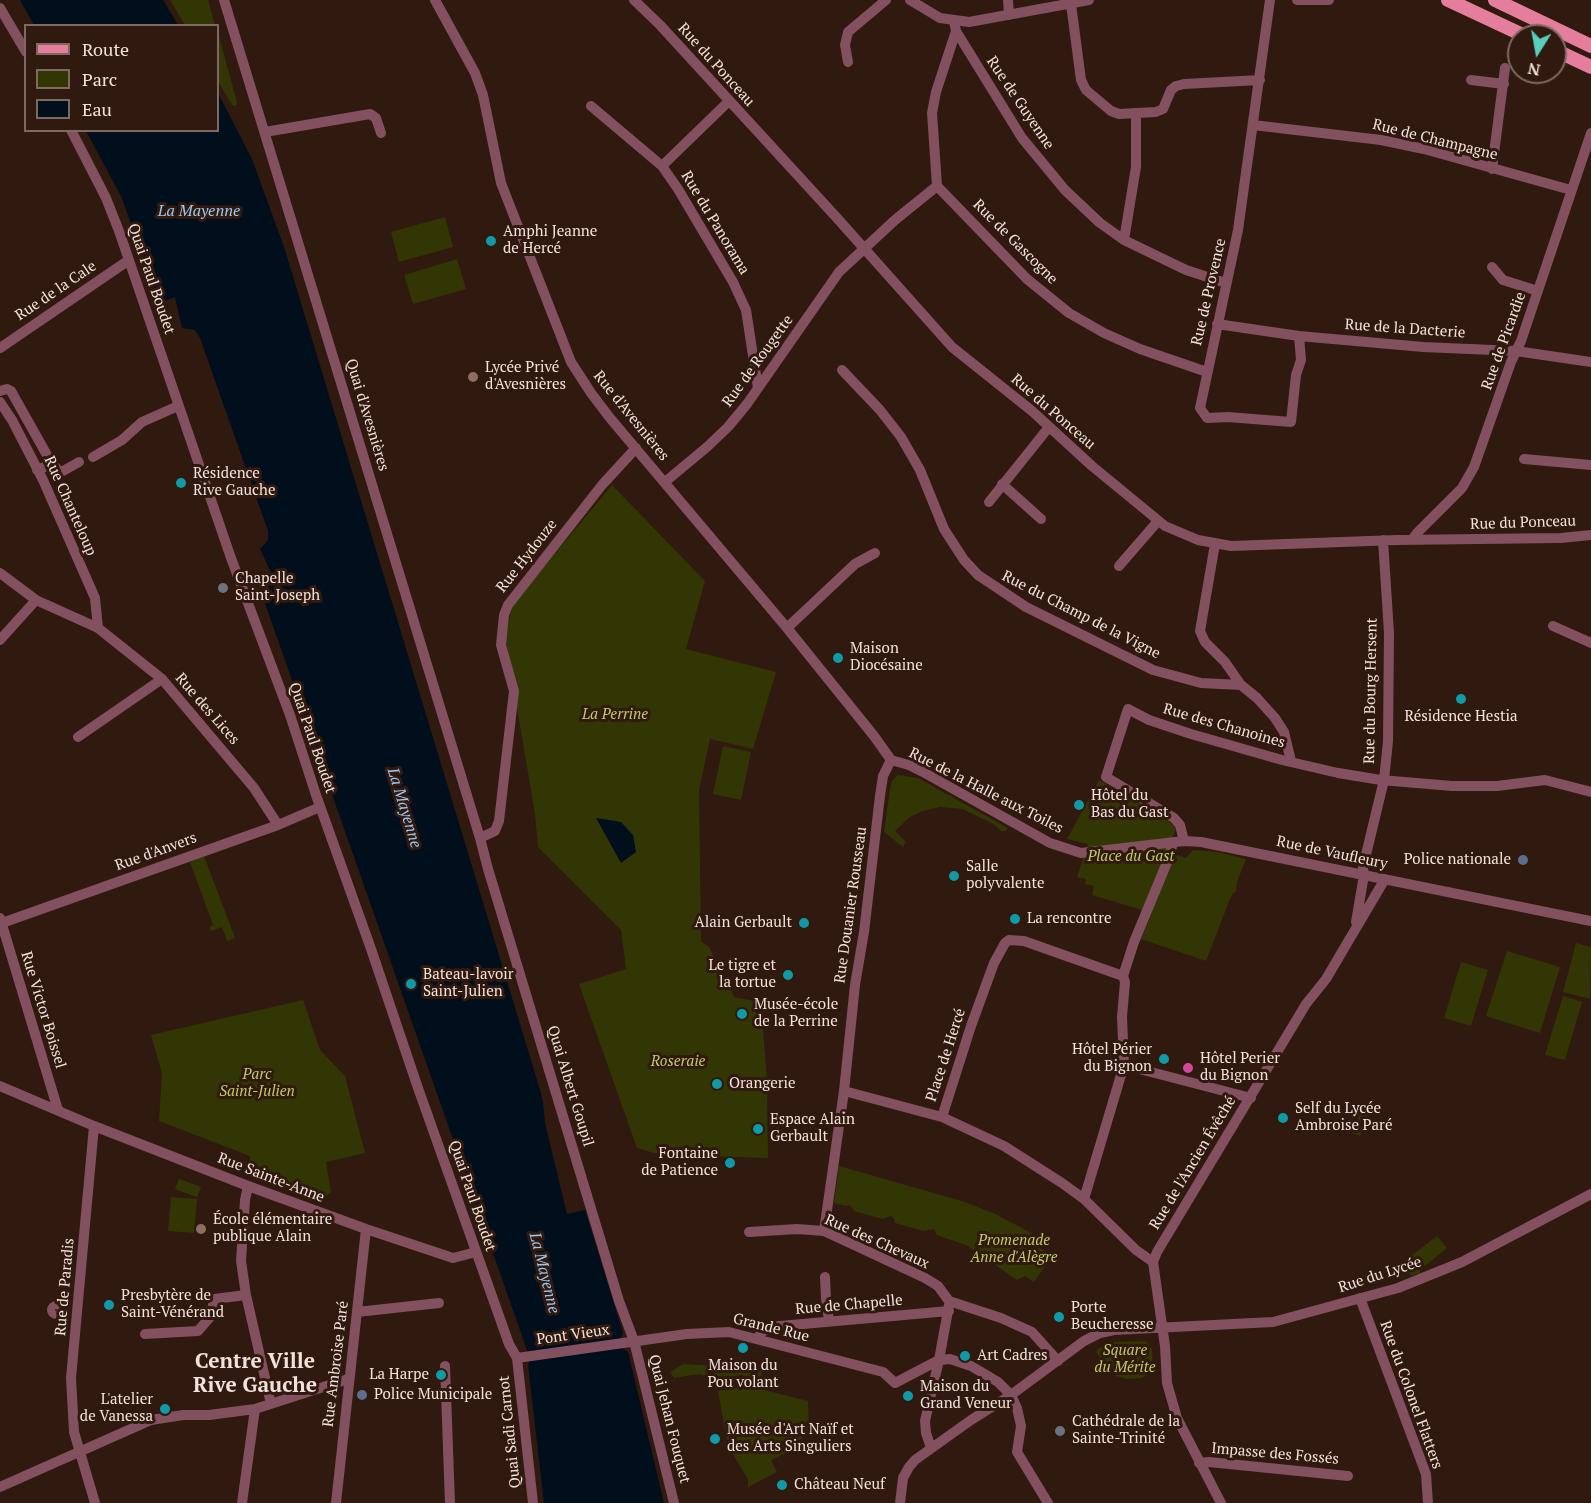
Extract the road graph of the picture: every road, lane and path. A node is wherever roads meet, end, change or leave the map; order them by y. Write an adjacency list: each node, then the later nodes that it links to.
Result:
1 (224, 0): 32 (street, Quai d'Avesnières)
2 (435, 0): 59 (street, Rue d'Avesnières)
3 (634, 0): 27 (street, Rue du Ponceau)
4 (886, 0): 21 (street)
5 (910, 0): 16 (street)
6 (1008, 0): 15 (street)
7 (1089, 0): 13 (street)
8 (1270, 0): 24 (street, Rue de Provence)
9 (1297, 0): 10 (street)
10 (1329, 0)
11 (1448, 0): 17 (main road)
12 (1495, 0): 18 (main road)
13 (1071, 4): 15 (street); 29 (street)
14 (0, 8): 19 (street)
15 (1009, 15): 16 (street)
16 (955, 26): 37 (street); 39 (street, Rue de Guyenne)
17 (1507, 28)
18 (1591, 46)
19 (24, 49)
20 (1567, 56): 22 (main road)
21 (848, 62)
22 (1591, 67)
23 (1505, 68): 26 (street)
24 (1260, 80): 29 (street); 30 (street, Rue de Provence)
25 (1471, 80): 26 (street)
26 (1503, 84): 36 (street)
27 (729, 101): 35 (street); 40 (street, Rue du Ponceau)
28 (591, 106): 35 (street, Rue du Panorama)
29 (1136, 113): 39 (street)
30 (1253, 125): 36 (street, Rue de Champagne); 43 (street, Rue de Provence)
31 (72, 132): 41 (street, Quai Paul Boudet)
32 (265, 132): 33 (street); 93 (street, Quai d'Avesnières)
33 (381, 133)
34 (1591, 133): 38 (street, Rue de Picardie)
35 (662, 166): 52 (street, Rue du Panorama)
36 (1492, 169): 38 (street, Rue de Champagne)
37 (937, 186): 40 (street, Rue de Rougette); 51 (street, Rue de Gascogne)
38 (1571, 190): 44 (street, Rue de Picardie)
39 (1124, 240): 43 (street, Rue de Guyenne)
40 (864, 248): 52 (street, Rue de Rougette); 57 (street, Rue du Ponceau)
41 (129, 261): 47 (street, Rue de la Cale); 55 (street, Quai Paul Boudet)
42 (1492, 267): 44 (street)
43 (1226, 283): 45 (street, Rue de Provence)
44 (1538, 291): 48 (street, Rue de Picardie)
45 (1217, 324): 46 (street, Rue de la Dacterie); 51 (street, Rue de Provence)
46 (1299, 336): 48 (street, Rue de la Dacterie); 51 (street, Rue de Provence)
47 (0, 348)
48 (1516, 351): 49 (street, Rue de la Dacterie); 73 (street, Rue de Picardie)
49 (1591, 362)
50 (842, 370): 85 (street, Rue du Champ de la Vigne)
51 (1207, 372)
52 (758, 388): 66 (street, Rue de Rougette)
53 (0, 391): 56 (street)
54 (0, 402): 58 (street, Rue Chanteloup)
55 (178, 406): 60 (street); 91 (street, Quai Paul Boudet)
56 (31, 426): 58 (street); 63 (street)
57 (1049, 427): 67 (street); 70 (street, Rue du Ponceau)
58 (19, 433): 65 (street, Rue Chanteloup)
59 (636, 448): 66 (street, Rue d'Avesnières); 93 (street, Rue Hydouze)
60 (93, 457)
61 (1524, 459): 64 (street)
62 (79, 462): 63 (street)
63 (52, 464): 65 (street)
64 (1591, 465)
65 (38, 470): 80 (street, Rue Chanteloup)
66 (665, 482): 81 (street, Rue d'Avesnières)
67 (1002, 484): 68 (street); 69 (street)
68 (989, 502)
69 (1041, 519)
70 (1158, 520): 74 (street, Rue du Ponceau); 76 (street)
71 (1591, 535): 73 (street, Rue du Ponceau)
72 (1383, 540): 73 (street, Rue du Ponceau); 74 (street, Rue du Ponceau); 89 (street, Rue du Bourg Hersent)
73 (1412, 540)
74 (1215, 544): 85 (street)
75 (875, 553): 81 (street)
76 (1119, 566)
77 (0, 573): 78 (street, Rue des Lices)
78 (36, 600): 80 (street, Rue des Lices); 82 (street)
79 (1553, 626): 83 (street)
80 (98, 628): 84 (street, Rue des Lices)
81 (787, 628): 87 (street, Rue d'Avesnières)
82 (0, 640)
83 (1591, 643)
84 (162, 679): 86 (street); 92 (street, Rue des Lices)
85 (1241, 685): 88 (street)
86 (78, 737)
87 (891, 760): 94 (street, Rue de la Halle aux Toiles); 103 (street, Rue Douanier Rousseau)
88 (1291, 761): 89 (street, Rue des Chanoines); 94 (street, Rue des Chanoines)
89 (1384, 780): 90 (street, Rue des Chanoines); 95 (street, Rue du Bourg Hersent)
90 (1591, 792)
91 (320, 807): 92 (street, Rue d'Anvers); 114 (street, Quai Paul Boudet)
92 (278, 825): 97 (street, Rue d'Anvers)
93 (480, 838): 128 (street, Quai Albert Goupil)
94 (1178, 842): 95 (street, Rue de Vaufleury); 100 (street)
95 (1364, 875): 96 (street, Rue de Vaufleury); 99 (street, Rue de l'Ancien Évêché)
96 (1385, 879): 98 (street, Rue de Vaufleury); 99 (street, Rue de l'Ancien Évêché)
97 (1, 921): 105 (street, Rue Victor Boissel)
98 (1591, 921)
99 (1355, 928): 104 (street, Rue de l'Ancien Évêché)
100 (1123, 976): 101 (street); 106 (street, Place de Hercé)
101 (1124, 1065): 104 (street); 110 (street)
102 (0, 1086): 105 (street, Rue Sainte-Anne)
103 (844, 1091): 106 (street, Place de Hercé); 113 (street, Rue Douanier Rousseau)
104 (1251, 1098): 115 (street, Rue de l'Ancien Évêché)
105 (58, 1110): 107 (street, Rue Sainte-Anne)
106 (942, 1117): 110 (street)
107 (94, 1126): 108 (street, Rue Sainte-Anne); 122 (street, Rue de Paradis)
108 (248, 1186): 111 (street, Rue Sainte-Anne); 117 (street)
109 (1591, 1194): 118 (street, Rue du Lycée)
110 (1084, 1199): 115 (street)
111 (366, 1229): 114 (street, Rue Sainte-Anne); 123 (street, Rue Ambroise Paré)
112 (748, 1232): 113 (street, Rue des Chevaux)
113 (824, 1232): 120 (street, Rue des Chevaux)
114 (476, 1252): 129 (street, Quai Paul Boudet)
115 (1153, 1263): 125 (street)
116 (825, 1277): 124 (street)
117 (246, 1295): 126 (street); 135 (street)
118 (1360, 1298): 125 (street, Rue du Lycée); 151 (street, Rue du Colonel Flatters)
119 (439, 1304): 123 (street)
120 (949, 1306): 124 (street, Rue de Chapelle); 130 (street); 131 (street)
121 (60, 1311): 122 (street)
122 (77, 1312): 138 (street, Rue de Paradis)
123 (357, 1312): 133 (street, Rue Ambroise Paré)
124 (829, 1321): 127 (street, Rue de Chapelle)
125 (1162, 1328): 131 (street, Rue du Lycée); 139 (street)
126 (145, 1334)
127 (757, 1339): 128 (street, Grande Rue); 130 (street, Grande Rue)
128 (634, 1341): 129 (street, Pont Vieux); 147 (street, Quai Jehan Fouquet)
129 (517, 1358): 146 (street, Quai Sadi Carnot)
130 (939, 1360): 134 (street); 137 (street)
131 (1058, 1361): 134 (street, Rue du Lycée)
132 (446, 1366): 145 (street)
133 (348, 1379): 135 (street); 144 (street, Rue Ambroise Paré)
134 (1011, 1395): 137 (street, Rue du Lycée); 149 (street)
135 (271, 1404): 136 (street)
136 (255, 1409): 138 (street); 143 (street)
137 (931, 1448): 148 (street, Rue du Lycée)
138 (80, 1451): 141 (street); 142 (street, Rue de Paradis)
139 (1199, 1463): 140 (street, Impasse des Fossés); 150 (street)
140 (1348, 1476)
141 (0, 1487)
142 (95, 1503)
143 (242, 1503)
144 (336, 1503)
145 (450, 1503)
146 (533, 1503)
147 (674, 1503)
148 (900, 1503)
149 (1048, 1503)
150 (1221, 1503)
151 (1428, 1503)

